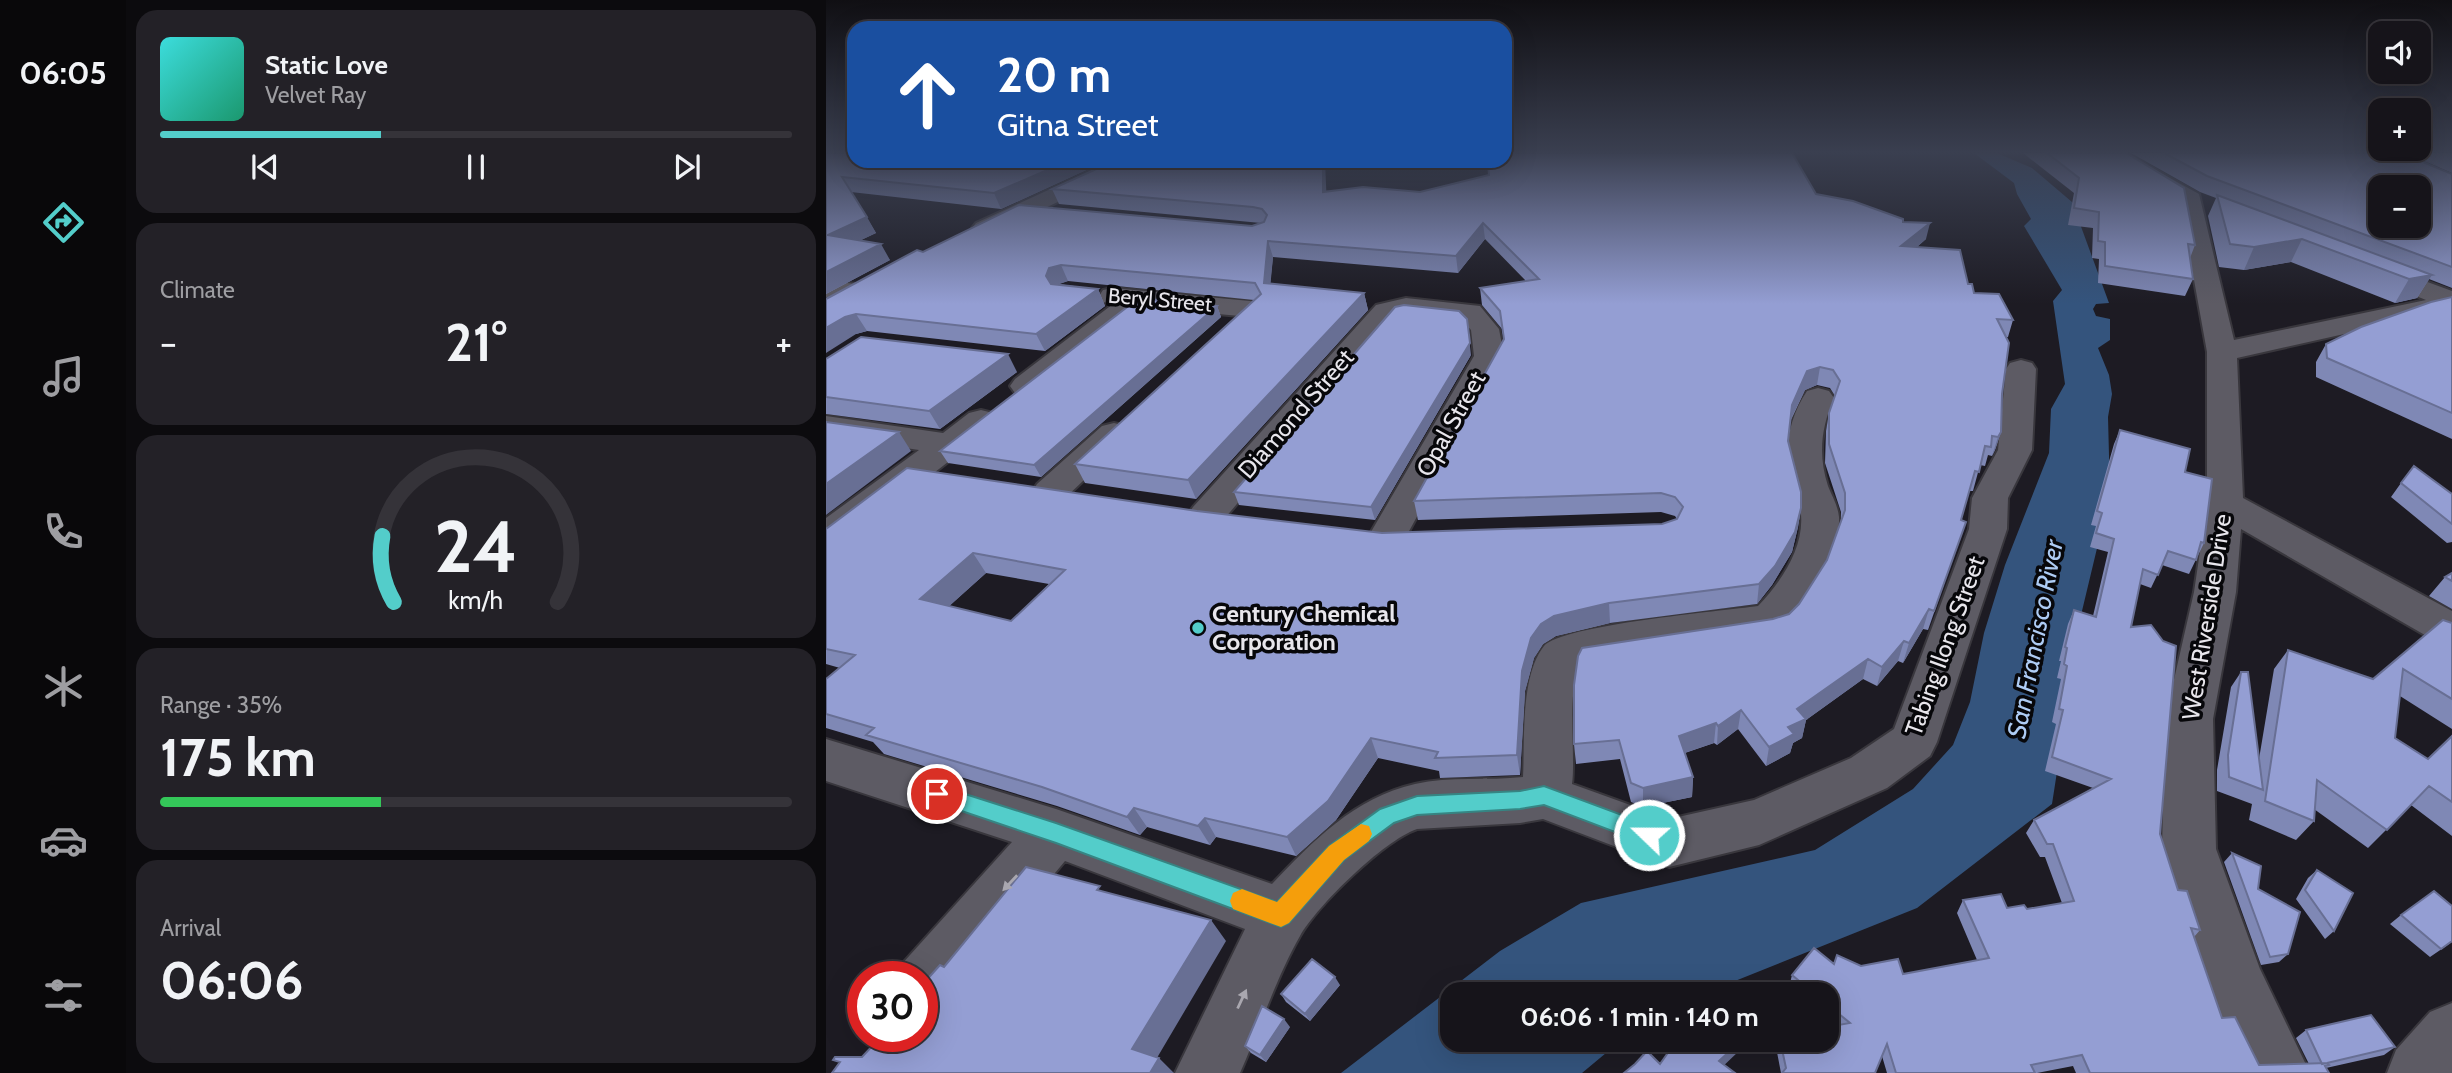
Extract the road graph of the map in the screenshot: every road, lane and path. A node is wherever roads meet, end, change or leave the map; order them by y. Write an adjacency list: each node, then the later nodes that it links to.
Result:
1 (1039, 203): 3 (street)
2 (2202, 203): 14 (street, West Riverside Drive)
3 (1022, 211): 4 (street); 5 (street)
4 (1063, 215)
5 (965, 237)
6 (2353, 262): 10 (street)
7 (826, 289): 11 (street)
8 (1083, 293): 9 (street, Beryl Street)
9 (1138, 298): 13 (street, Beryl Street); 16 (street)
10 (2452, 301): 14 (street)
11 (826, 308)
12 (1386, 312): 25 (street, Diamond Street); 27 (street, Opal Street)
13 (1220, 336)
14 (2222, 352): 23 (street, West Riverside Drive)
15 (1014, 359): 16 (street)
16 (1054, 364): 21 (street)
17 (2021, 369): 31 (street, Tabing Ilong Street)
18 (1818, 398): 31 (street)
19 (1140, 409): 22 (street)
20 (826, 426): 21 (street)
21 (952, 461): 28 (street)
22 (1089, 498)
23 (2225, 504): 29 (street); 37 (street, West Riverside Drive)
24 (1167, 510): 25 (street)
25 (1206, 516): 26 (street)
26 (1248, 521)
27 (1428, 535)
28 (826, 537)
29 (2452, 631)
30 (826, 760): 32 (street)
31 (1544, 796): 33 (street)
32 (1056, 833): 33 (street); 34 (street, one-way to 34)
33 (1281, 915): 36 (street, one-way to 33)
34 (938, 967)
35 (2452, 1034): 38 (street)
36 (1220, 1069)
37 (2278, 1073)
38 (2419, 1073)

